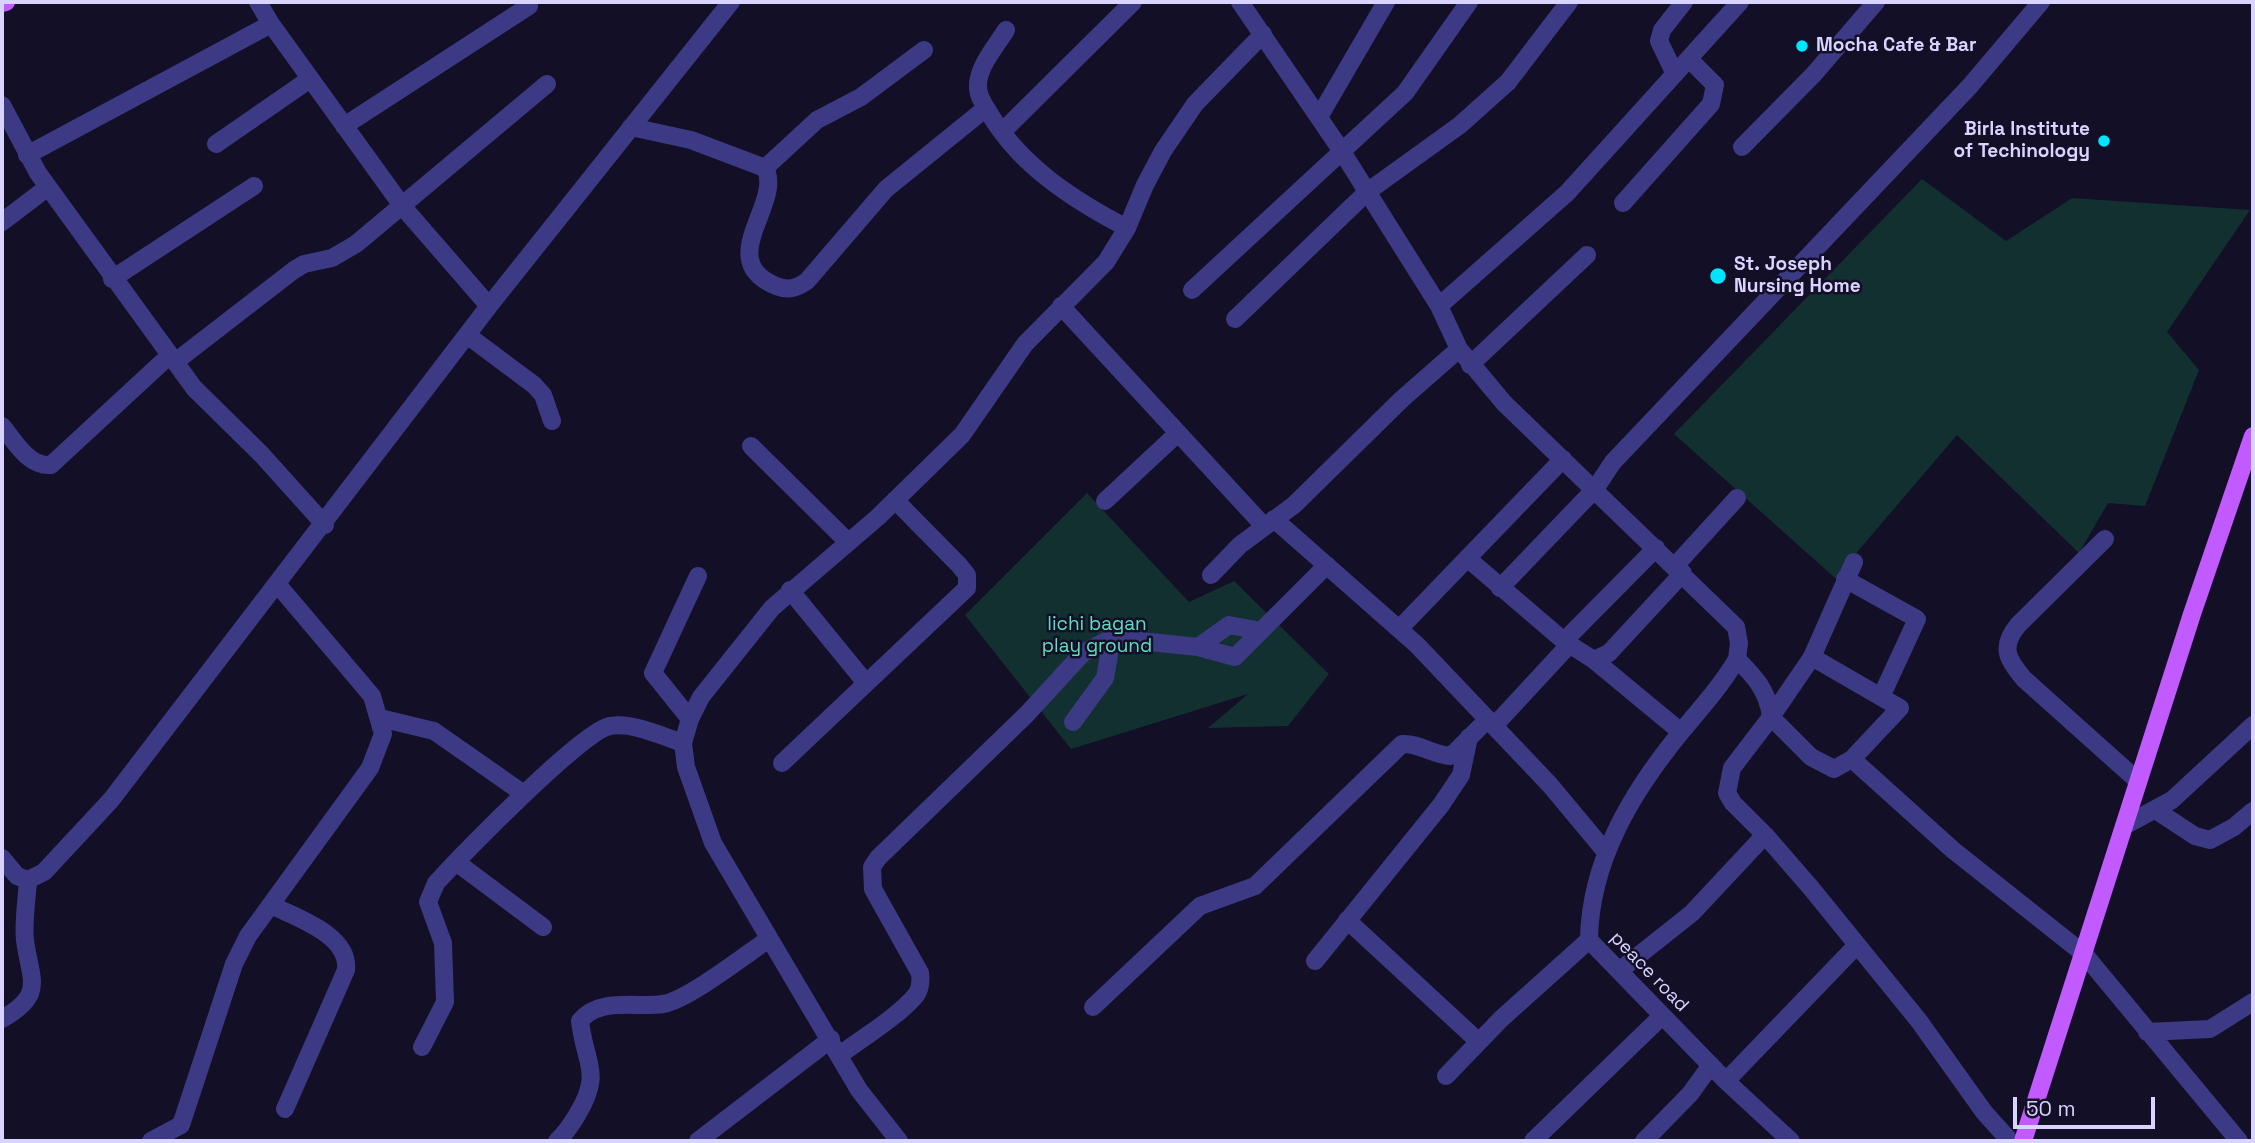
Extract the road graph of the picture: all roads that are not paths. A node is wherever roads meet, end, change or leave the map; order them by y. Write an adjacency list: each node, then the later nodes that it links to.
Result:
1 (258, 2): 14 (street)
2 (731, 2): 26 (street)
3 (1133, 2): 27 (street)
4 (1240, 2): 16 (street)
5 (1386, 2): 24 (street)
6 (1469, 2): 30 (street)
7 (1569, 2): 36 (street)
8 (1684, 2): 19 (street)
9 (1740, 2): 18 (street)
10 (1876, 2): 29 (street)
11 (2041, 2): 58 (street)
12 (2050, 2): 33 (street)
13 (529, 5): 25 (street)
14 (271, 24): 20 (street); 31 (street)
15 (1006, 30): 23 (street)
16 (1263, 34): 24 (street); 40 (street)
17 (924, 50): 32 (street)
18 (1689, 59): 19 (street); 37 (street)
19 (1675, 74): 46 (street)
20 (310, 79): 25 (street); 28 (street)
21 (547, 85): 38 (street)
22 (2, 105): 31 (street)
23 (986, 108): 27 (street); 32 (street)
24 (1319, 117): 30 (street)
25 (344, 126): 38 (street)
26 (631, 127): 32 (street); 44 (street)
27 (1002, 132): 40 (street)
28 (216, 144)
29 (1742, 147)
30 (1340, 150): 36 (street); 43 (street)
31 (27, 155): 35 (street)
32 (765, 168)
33 (1895, 182)
34 (254, 186): 42 (street)
35 (48, 187): 39 (street); 42 (street)
36 (1367, 192): 46 (street); 47 (street)
37 (1623, 203)
38 (403, 207): 44 (street); 50 (street)
39 (2, 222)
40 (1127, 228): 45 (street)
41 (1587, 255): 51 (street)
42 (112, 279): 50 (street)
43 (1192, 290)
44 (489, 306): 48 (street)
45 (1061, 306): 54 (street); 60 (street)
46 (1439, 306): 49 (street)
47 (1235, 319)
48 (467, 335): 52 (street); 63 (street)
49 (1459, 349): 51 (street); 62 (street)
50 (172, 359): 53 (street); 63 (street)
51 (1470, 365): 57 (street)
52 (552, 421)
53 (2, 426)
54 (1178, 433): 61 (street); 62 (street)
55 (2253, 436): 98 (main road)
56 (751, 446): 65 (street)
57 (1563, 459): 58 (street); 67 (street)
58 (1595, 489): 66 (street); 75 (street)
59 (1737, 498): 70 (street)
60 (895, 500): 65 (street); 85 (street)
61 (1105, 501)
62 (1269, 522): 69 (street); 71 (street)
63 (325, 525): 74 (street)
64 (2105, 539): 98 (street)
65 (848, 542): 76 (street)
66 (1656, 548): 70 (street); 80 (street)
67 (1467, 558): 75 (street); 77 (street)
68 (1854, 562): 73 (street)
69 (1327, 565): 77 (street); 78 (street)
70 (1679, 569): 83 (street); 84 (street)
71 (1211, 575)
72 (698, 576): 89 (street)
73 (1845, 579): 82 (street); 86 (street)
74 (278, 585): 88 (street); 107 (street)
75 (1500, 588): 80 (street)
76 (790, 590): 85 (street); 89 (street)
77 (1399, 629): 91 (street)
78 (1261, 631): 81 (street); 81 (street)
79 (1112, 638): 81 (street); 90 (street); 125 (street)
80 (1566, 643): 83 (street); 91 (street)
81 (1198, 647)
82 (1812, 657): 86 (street); 87 (street)
83 (1594, 660): 93 (street)
84 (1737, 660): 87 (street); 93 (street)
85 (866, 683): 97 (street)
86 (1881, 697): 96 (street)
87 (1771, 717): 96 (street); 103 (street)
88 (380, 718): 99 (street); 108 (street)
89 (690, 719): 95 (street)
90 (1073, 722)
91 (1491, 722): 94 (street); 104 (street)
92 (2253, 725): 100 (street)
93 (1681, 732): 104 (street)
94 (1469, 737): 109 (street); 118 (street)
95 (683, 743): 99 (street); 111 (street)
96 (1852, 759): 114 (street)
97 (782, 762)
98 (2138, 781): 102 (main road)
99 (524, 794): 106 (street)
100 (2157, 811): 101 (street); 102 (street)
101 (2253, 811)
102 (2124, 826): 114 (main road)
103 (1765, 835): 113 (street); 116 (street)
104 (1605, 851): 112 (street)
105 (2, 858): 107 (street)
106 (456, 862): 110 (street); 124 (street)
107 (28, 880): 120 (street)
108 (271, 905): 129 (street); 130 (street)
109 (1347, 920): 115 (street); 123 (street)
110 (543, 927)
111 (769, 939): 122 (street); 131 (street)
112 (1589, 940): 116 (street, peace road); 123 (street, peace road)
113 (1857, 945): 128 (street); 137 (street)
114 (2084, 954): 121 (street); 138 (main road)
115 (1315, 961)
116 (1619, 971): 119 (street, peace road)
117 (2253, 1002): 121 (street)
118 (1093, 1007)
119 (1662, 1016): 126 (street, peace road); 134 (street)
120 (2, 1020)
121 (2147, 1032): 139 (street)
122 (831, 1039): 125 (street); 132 (street)
123 (1479, 1042): 127 (street, peace road)
124 (422, 1047)
125 (840, 1055): 133 (street)
126 (1711, 1065): 128 (street, peace road); 135 (street)
127 (1446, 1076)
128 (1726, 1081): 136 (street, peace road)
129 (285, 1109)
130 (151, 1141)
131 (557, 1141)
132 (698, 1141)
133 (899, 1141)
134 (1533, 1141)
135 (1644, 1141)
136 (1791, 1141)
137 (2010, 1141)
138 (2023, 1141)
139 (2239, 1141)

